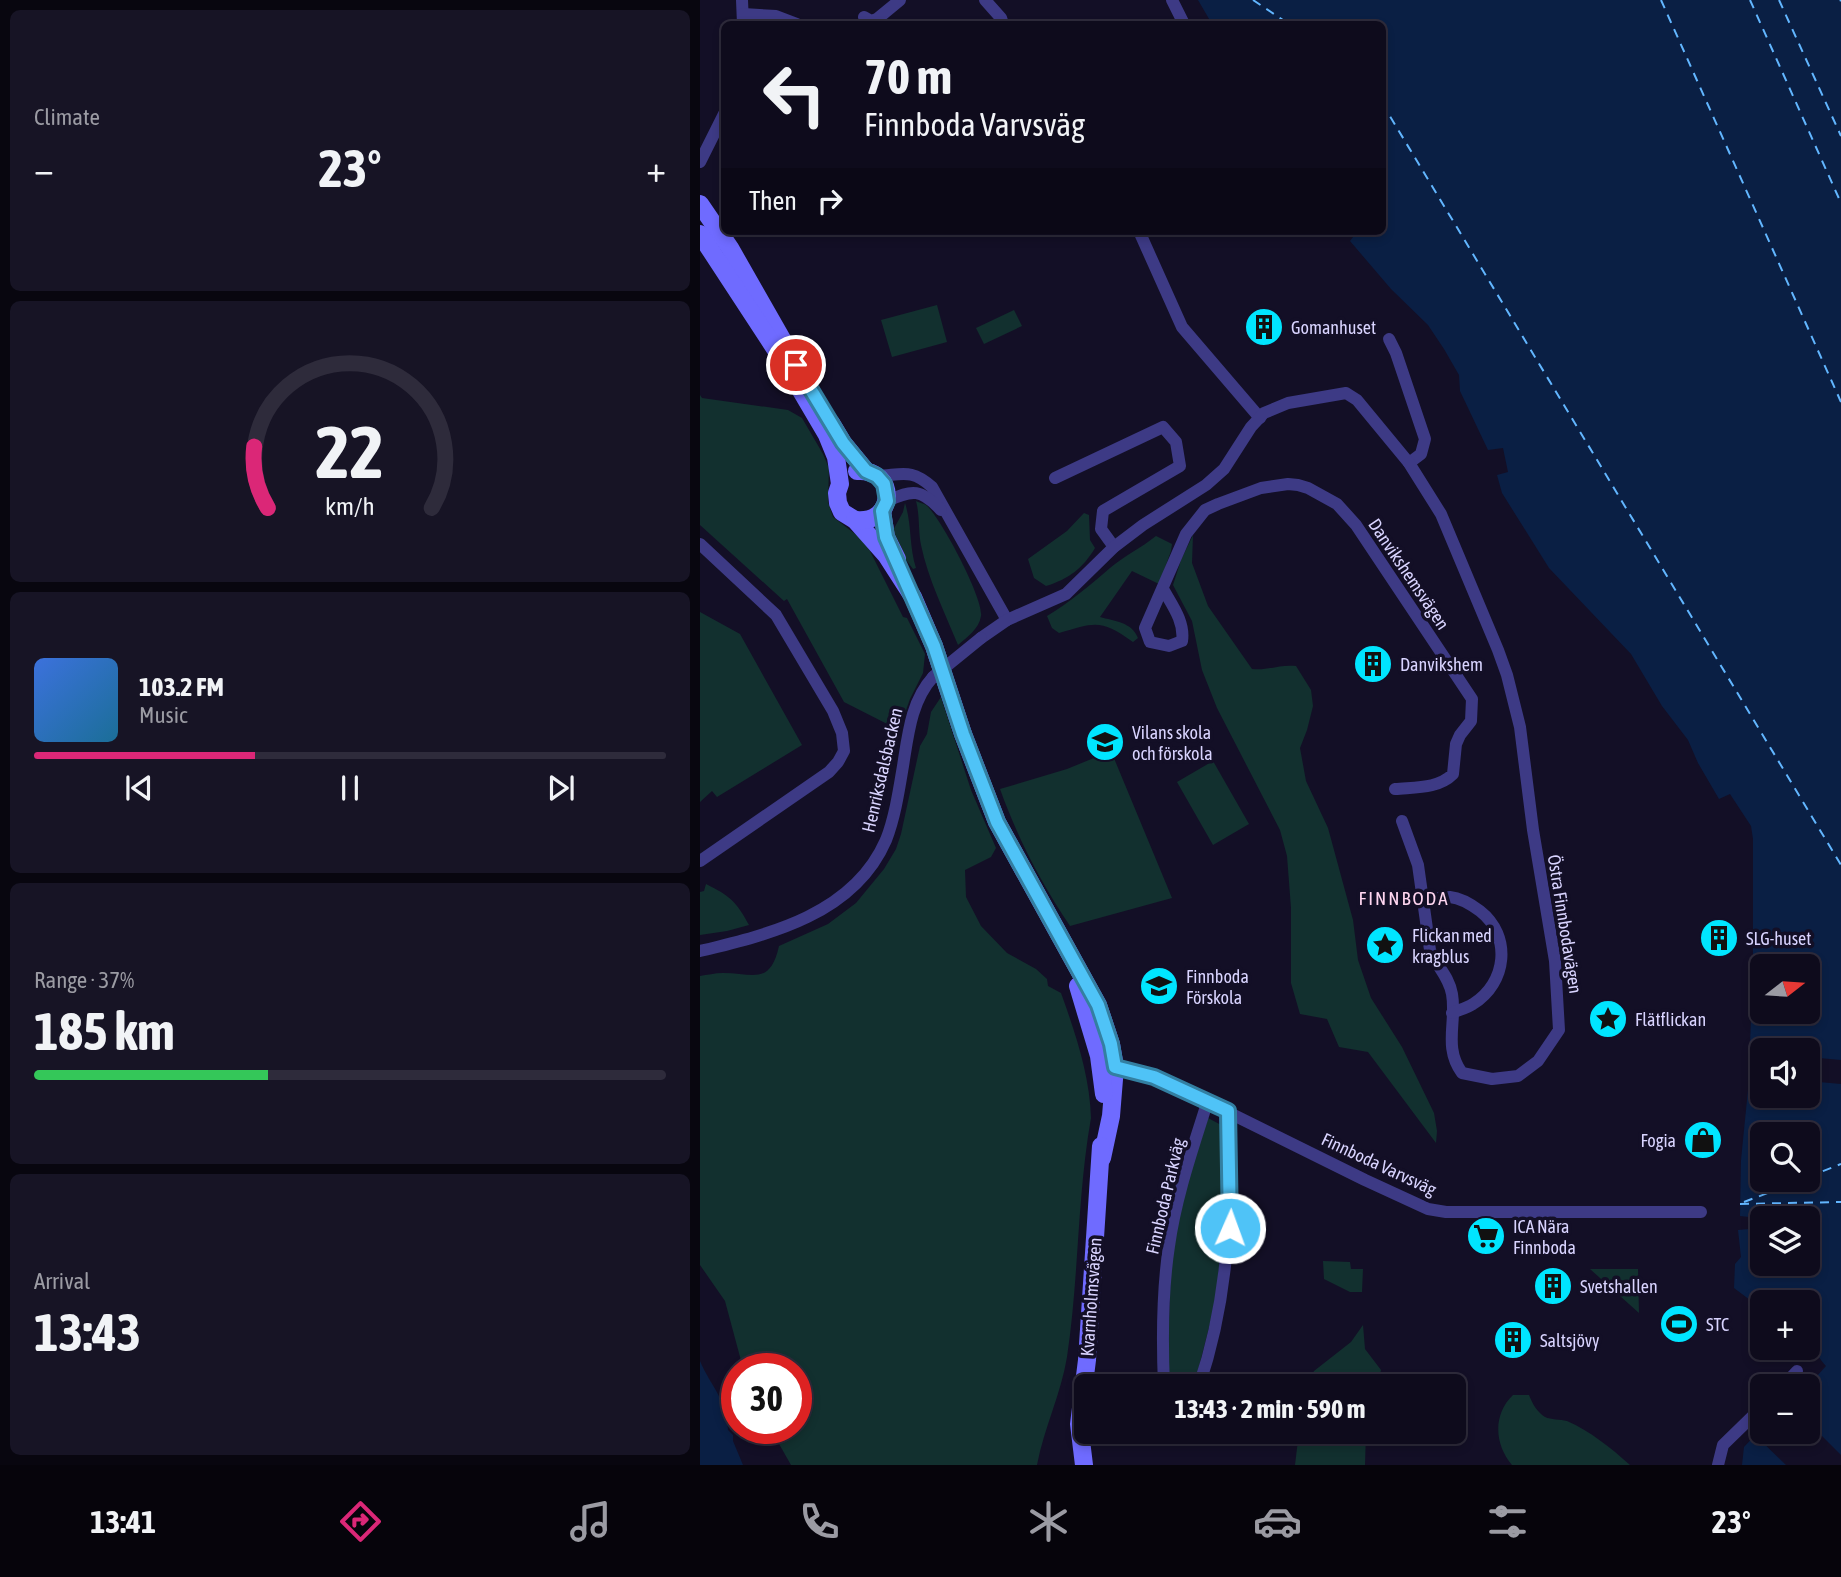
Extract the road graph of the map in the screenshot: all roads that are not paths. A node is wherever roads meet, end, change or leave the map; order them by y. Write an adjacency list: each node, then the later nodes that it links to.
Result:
1 (742, 0): 6 (street)
2 (900, 0): 5 (street)
3 (985, 0): 8 (street)
4 (1172, 0): 9 (street)
5 (864, 17)
6 (743, 19): 7 (street)
7 (789, 21)
8 (1002, 21)
9 (1182, 21)
10 (721, 119): 11 (street)
11 (704, 148): 12 (street)
12 (700, 162)
13 (700, 204): 16 (street, Kvarnholmsvägen)
14 (700, 234): 23 (street, Kvarnholmsvägen)
15 (721, 235): 21 (street, Kvarnholmsvägen)
16 (721, 235)
17 (1141, 235): 19 (street)
18 (1389, 339): 20 (street)
19 (1259, 418): 20 (street, Östra Finnbodavägen); 24 (street)
20 (1409, 463): 39 (street, Östra Finnbodavägen)
21 (872, 474): 23 (street); 25 (street, Kvarnholmsvägen); 27 (street)
22 (1055, 478): 30 (street)
23 (840, 484): 28 (street, Kvarnholmsvägen)
24 (1192, 495): 26 (street); 30 (street)
25 (884, 506): 27 (street); 28 (street); 31 (street, Kvarnholmsvägen)
26 (1205, 510): 32 (street); 34 (street, Danvikshemsvägen)
27 (948, 518): 33 (street)
28 (855, 520): 31 (street, Kvarnholmsvägen)
29 (700, 544): 36 (street)
30 (1114, 547): 33 (street)
31 (905, 583): 40 (street, Kvarnholmsvägen)
32 (1163, 589)
33 (1007, 620): 38 (street, Henriksdalsbacken, bridge)
34 (1395, 789)
35 (1402, 821): 37 (street, Östra Finnbodavägen)
36 (700, 861)
37 (1423, 900): 39 (street, Östra Finnbodavägen); 39 (street)
38 (700, 951)
39 (1452, 1013)
40 (1108, 1067): 41 (street, Finnboda Varvsväg); 45 (street, Kvarnholmsvägen)
41 (1208, 1100): 42 (street, Finnboda Varvsväg); 46 (street, Finnboda Parkväg)
42 (1228, 1111): 43 (street, Finnboda Varvsväg); 47 (street)
43 (1701, 1212)
44 (1797, 1371): 48 (street)
45 (1084, 1374)
46 (1164, 1374)
47 (1202, 1374)
48 (1794, 1374)
49 (1750, 1419): 54 (street)
50 (1077, 1444): 52 (street, Kvarnholmsvägen)
51 (1080, 1444): 53 (street, Kvarnholmsvägen)
52 (1076, 1465)
53 (1084, 1465)
54 (1718, 1465)

